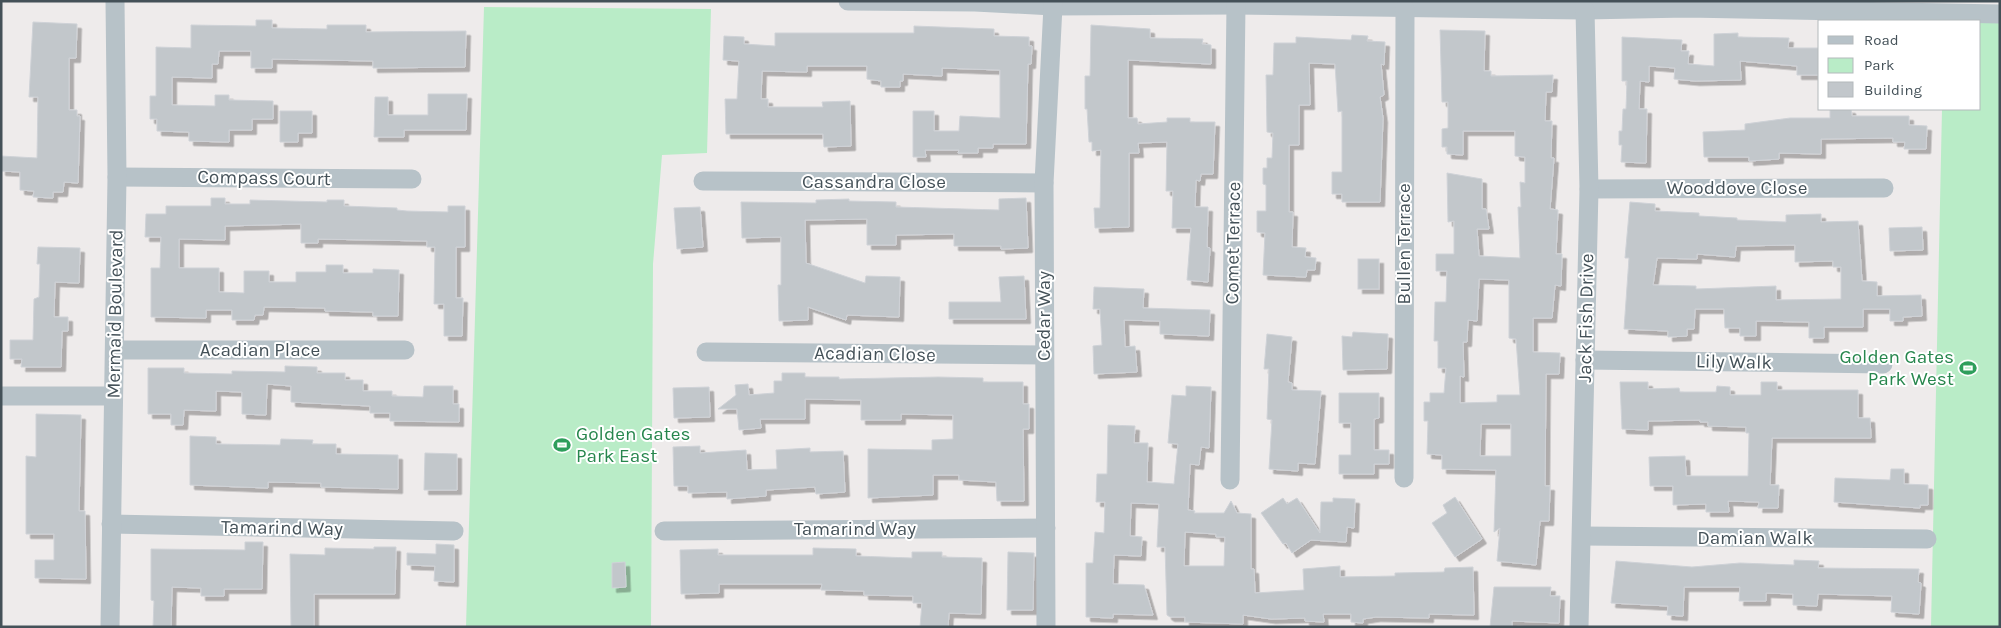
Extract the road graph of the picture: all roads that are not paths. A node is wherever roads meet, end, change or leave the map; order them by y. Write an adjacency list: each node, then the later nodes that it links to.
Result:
1 (115, 1): 12 (street, Mermaid Boulevard)
2 (848, 1): 3 (street)
3 (975, 2): 6 (street)
4 (1152, 3): 6 (street); 7 (street)
5 (1687, 4): 8 (street); 10 (street)
6 (1053, 6): 15 (street, Cedar Way)
7 (1236, 6): 9 (street); 27 (street, Comet Terrace)
8 (1854, 6): 11 (street)
9 (1405, 9): 10 (street); 26 (street, Bullen Terrace)
10 (1585, 10): 17 (street, Jack Fish Drive)
11 (2000, 14)
12 (116, 177): 13 (street, Compass Court); 18 (street, Mermaid Boulevard)
13 (412, 179)
14 (703, 180): 15 (street, Cassandra Close)
15 (1044, 183): 21 (street, Cedar Way)
16 (1884, 188): 17 (street, Wooddove Close)
17 (1589, 189): 22 (street, Jack Fish Drive)
18 (114, 350): 19 (street, Acadian Place); 25 (street, Mermaid Boulevard)
19 (405, 350)
20 (706, 352): 21 (street, Acadian Close)
21 (1044, 355): 29 (street, Cedar Way)
22 (1585, 360): 23 (street, Lily Walk); 32 (street, Jack Fish Drive)
23 (1883, 364)
24 (1, 396): 25 (street)
25 (113, 396): 28 (street, Mermaid Boulevard)
26 (1404, 478)
27 (1230, 480)
28 (111, 524): 30 (street, Tamarind Way); 34 (street, Mermaid Boulevard)
29 (1046, 528): 31 (street, Tamarind Way); 35 (street, Cedar Way)
30 (454, 531)
31 (664, 531)
32 (1582, 536): 33 (street, Damian Walk); 36 (street, Jack Fish Drive)
33 (1927, 539)
34 (110, 627)
35 (1046, 627)
36 (1580, 627)

